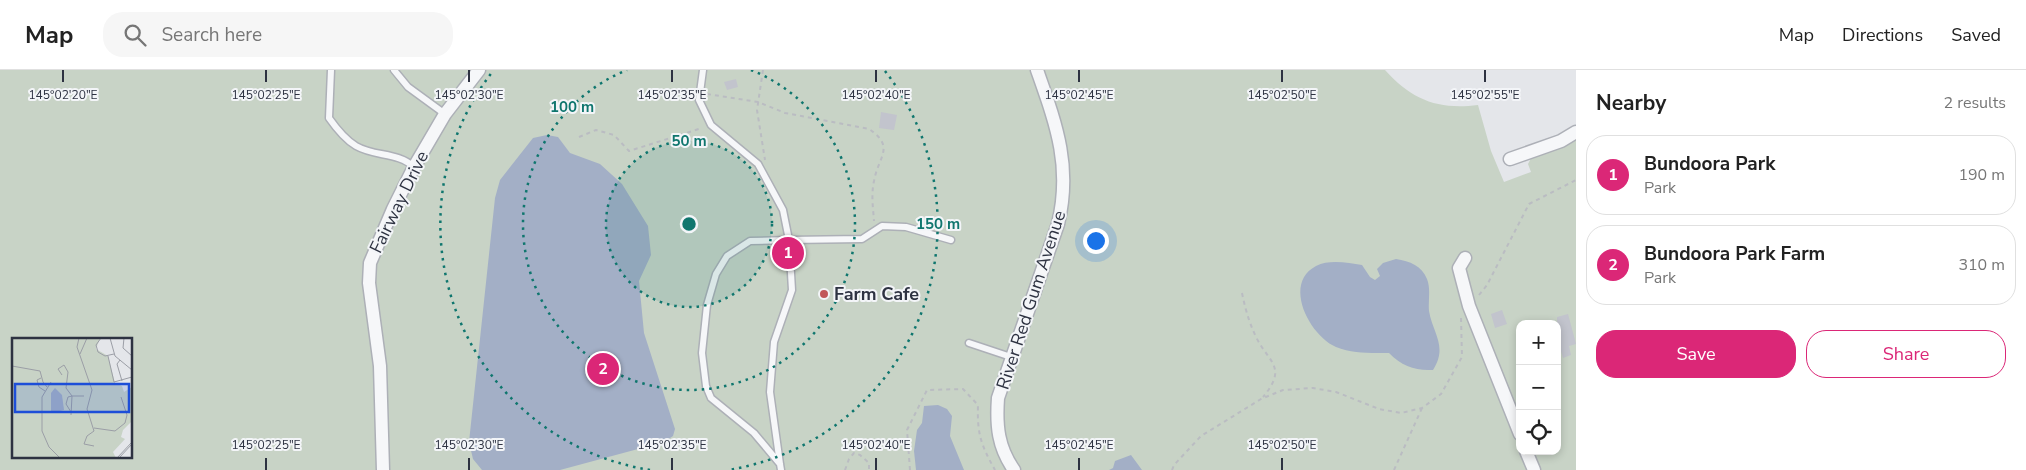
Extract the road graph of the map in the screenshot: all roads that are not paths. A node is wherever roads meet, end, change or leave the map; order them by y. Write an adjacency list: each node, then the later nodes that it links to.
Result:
1 (332, 70): 9 (lane)
2 (394, 70): 6 (lane)
3 (479, 70): 6 (street, Fairway Drive)
4 (703, 70): 10 (lane)
5 (1037, 70): 14 (street, River Red Gum Avenue)
6 (445, 114): 9 (street, Fairway Drive)
7 (1576, 132): 8 (street)
8 (1510, 159)
9 (414, 167): 18 (street, Fairway Drive)
10 (790, 240): 11 (lane); 17 (lane); 17 (lane)
11 (951, 240)
12 (1465, 258): 15 (street)
13 (969, 343): 14 (lane)
14 (1011, 357): 19 (street, River Red Gum Avenue)
15 (1516, 424)
16 (1528, 455): 20 (street)
17 (781, 467)
18 (383, 470)
19 (1014, 470)
20 (1534, 470)

